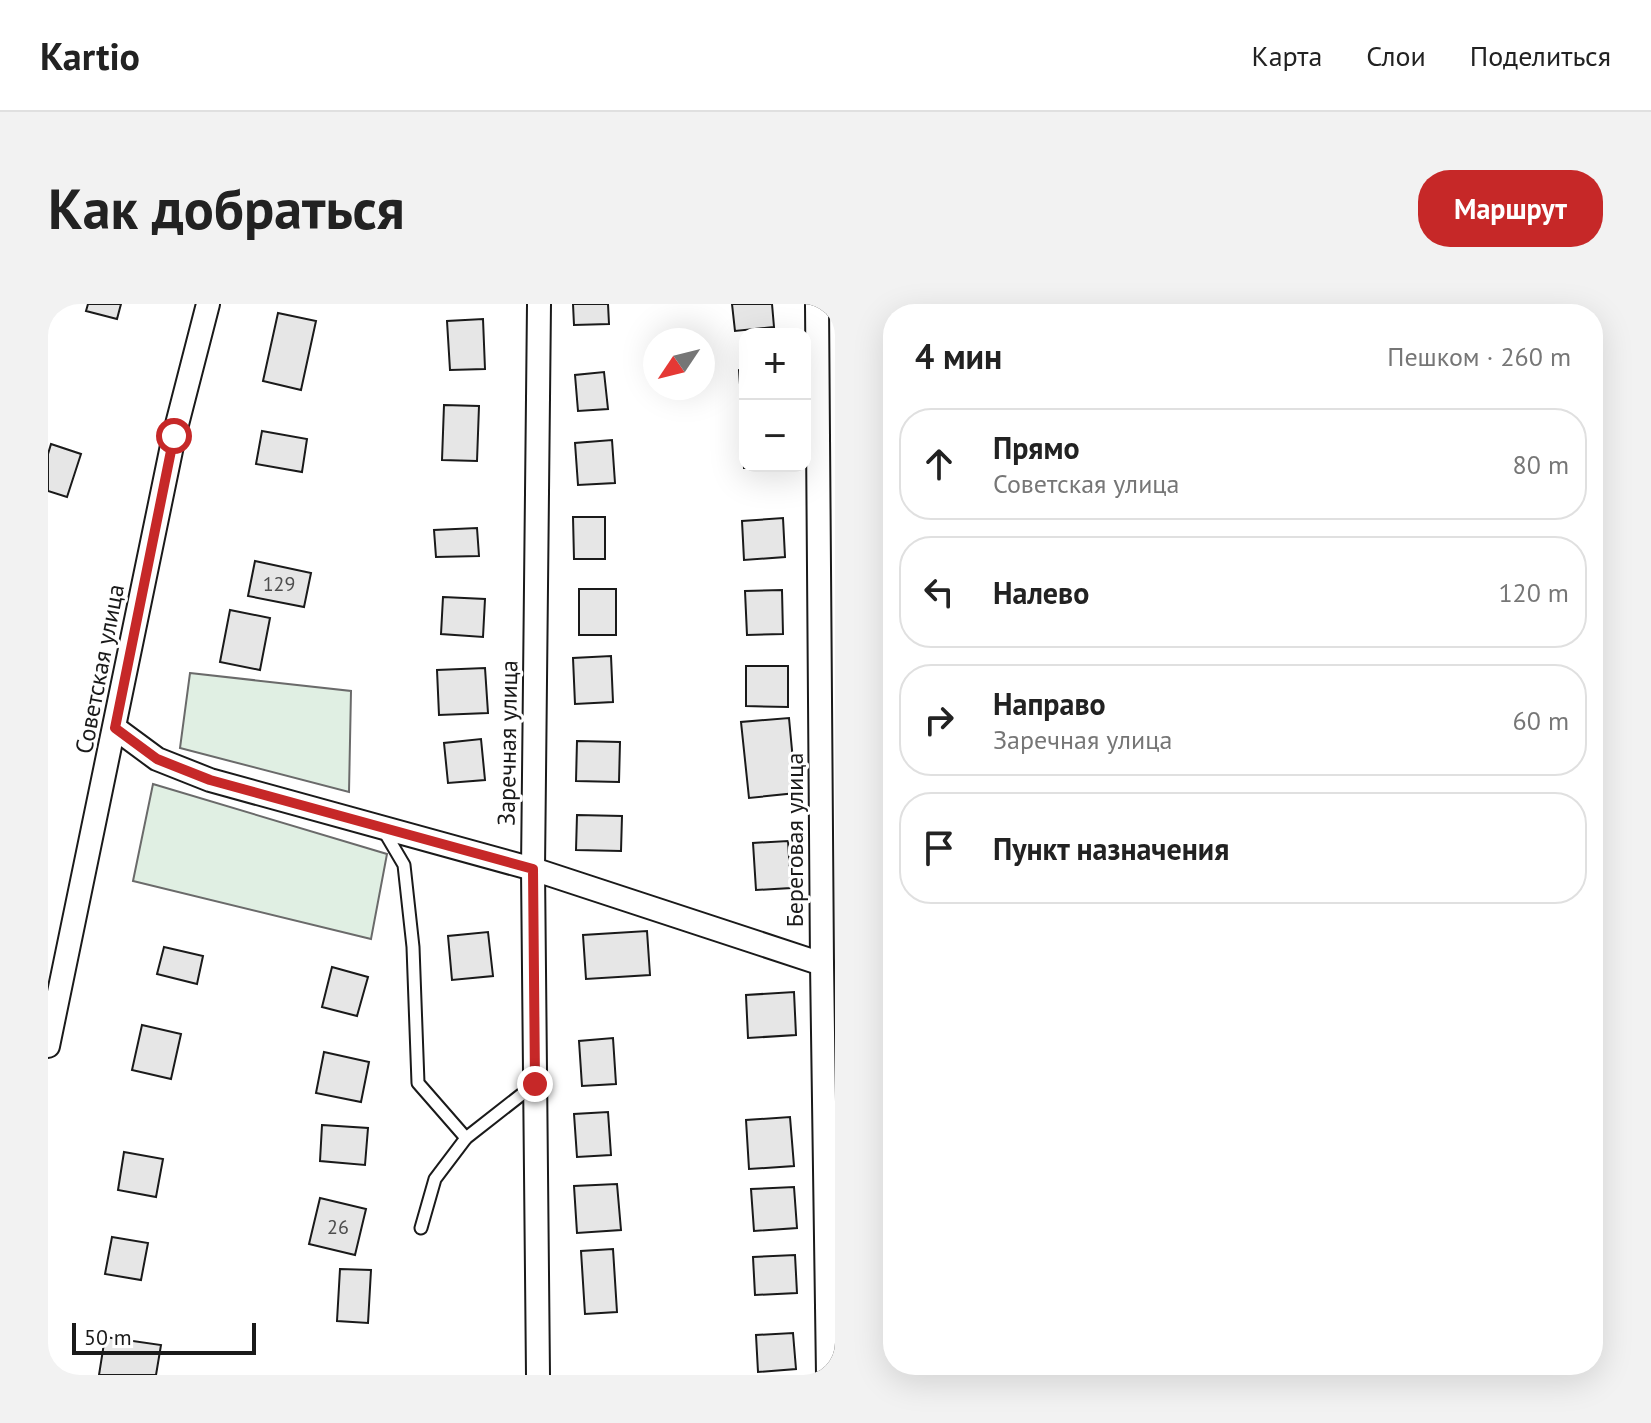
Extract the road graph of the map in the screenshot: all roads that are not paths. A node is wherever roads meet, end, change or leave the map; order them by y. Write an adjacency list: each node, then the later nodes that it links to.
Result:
1 (208, 304): 4 (street, Советская улица)
2 (539, 304): 6 (street, Заречная улица)
3 (817, 304): 7 (street, Береговая улица)
4 (115, 728): 5 (street); 8 (street, Советская улица)
5 (382, 827): 6 (street); 10 (lane)
6 (533, 869): 7 (street); 9 (street, Заречная улица)
7 (822, 964): 13 (street, Береговая улица)
8 (48, 1046)
9 (535, 1084): 10 (lane); 12 (street, Заречная улица)
10 (466, 1138): 11 (lane)
11 (421, 1228)
12 (538, 1375)
13 (828, 1375)

